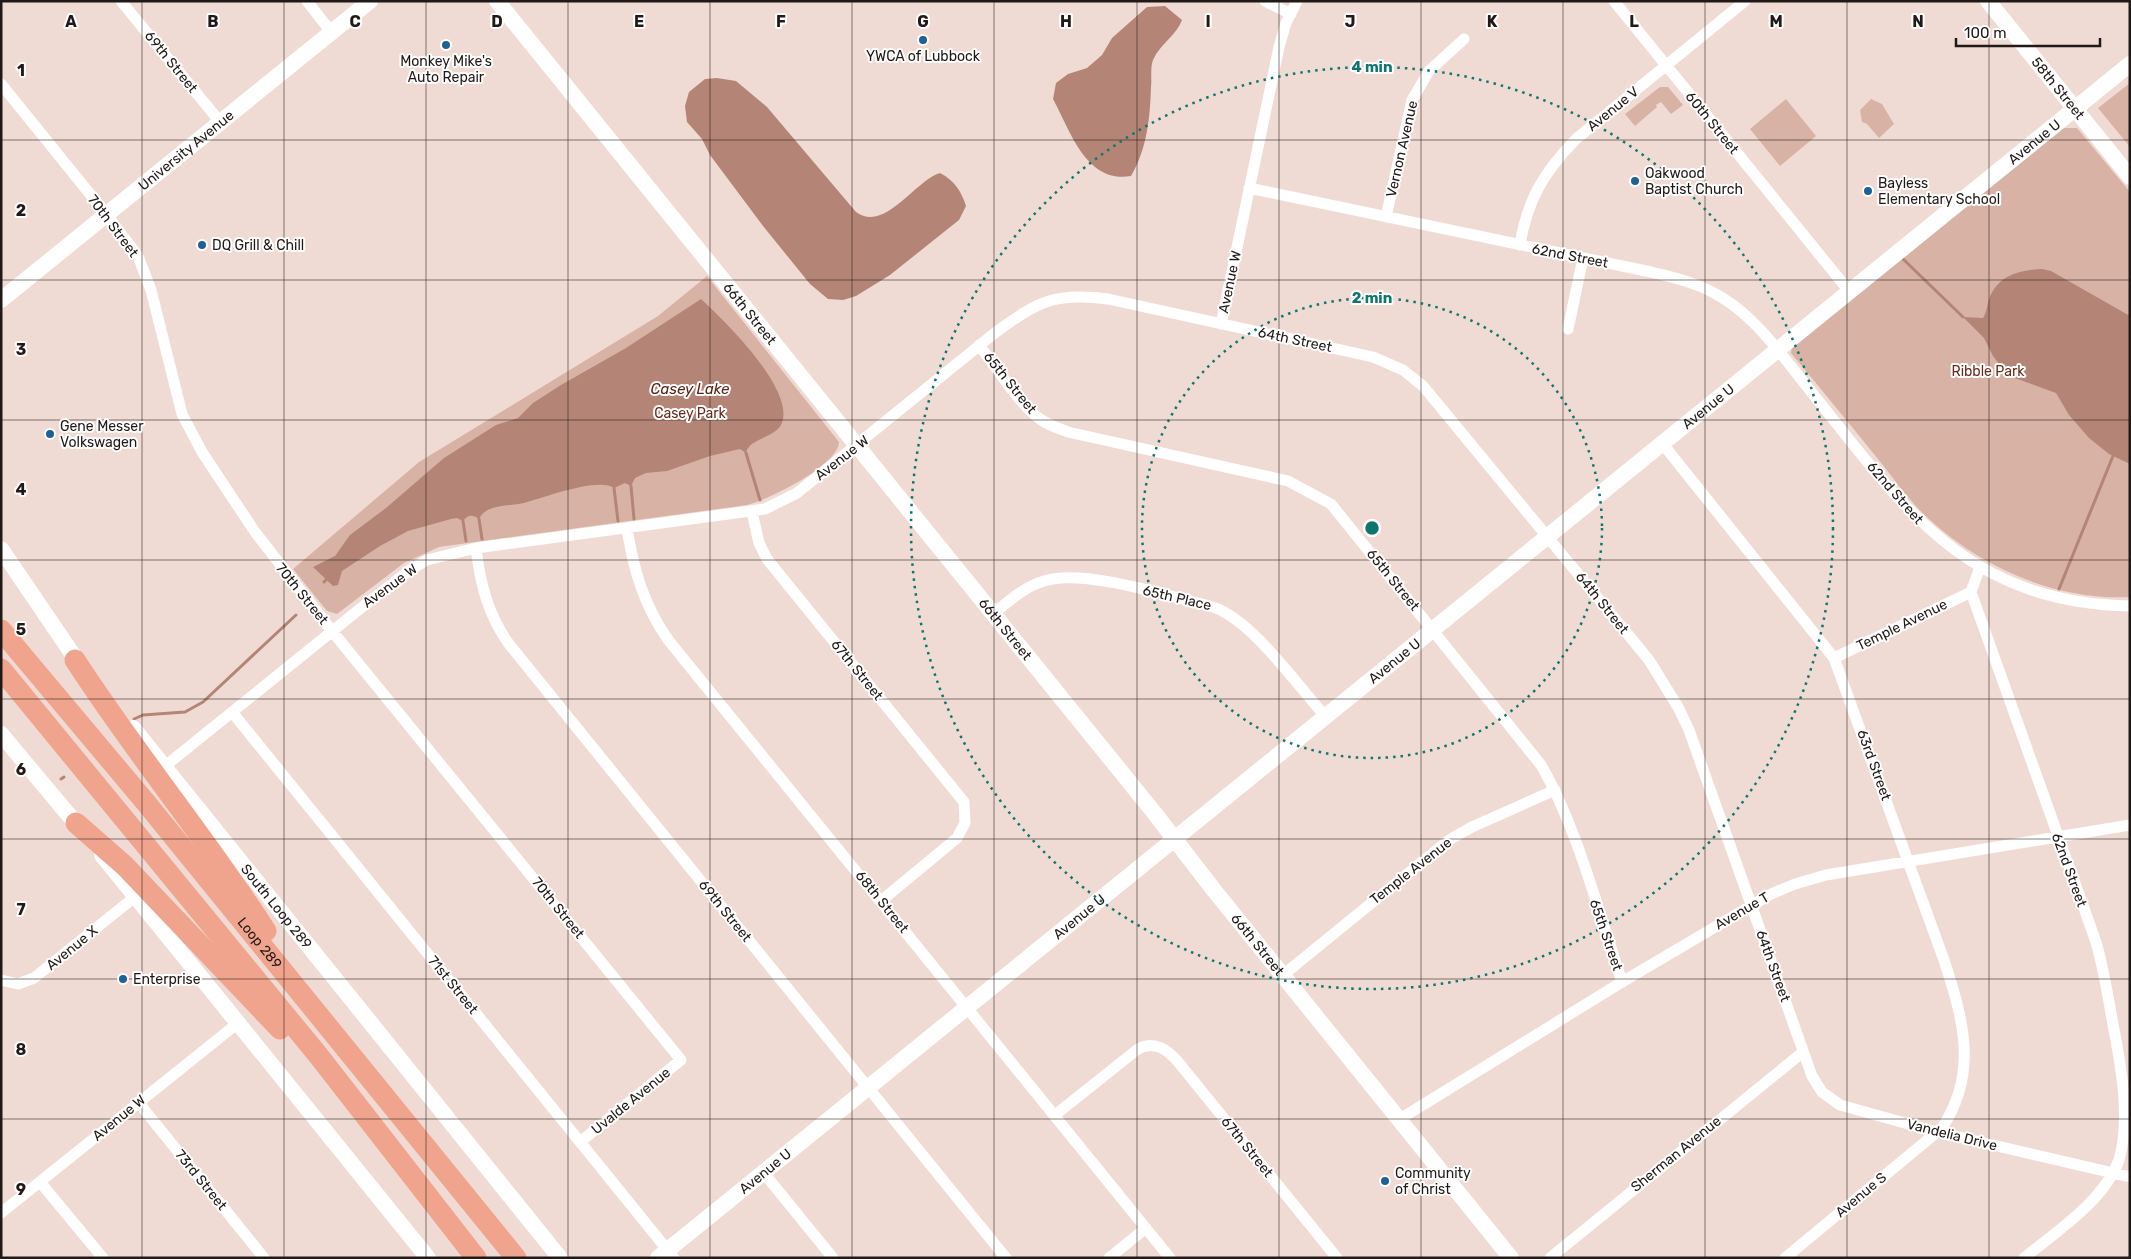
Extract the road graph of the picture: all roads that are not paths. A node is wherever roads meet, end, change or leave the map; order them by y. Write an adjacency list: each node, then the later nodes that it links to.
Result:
1 (121, 1): 17 (street, 69th Street)
2 (370, 1): 11 (street, University Avenue)
3 (497, 1): 31 (street, 66th Street)
4 (1265, 1): 10 (street)
5 (1297, 1): 10 (street, Avenue W)
6 (1614, 1): 14 (street, 60th Street)
7 (1745, 1): 14 (street, Avenue V)
8 (1988, 1): 16 (street, 58th Street)
9 (310, 2): 11 (street)
10 (1290, 14): 19 (street, Avenue W)
11 (332, 33): 17 (street, University Avenue)
12 (1464, 39): 21 (street, Vernon Avenue)
13 (2130, 64): 16 (street, Avenue U)
14 (1666, 66): 22 (street, Avenue V); 24 (street, 60th Street)
15 (1, 84): 20 (street, 70th Street)
16 (2074, 109): 18 (street, 58th Street); 24 (street, Avenue U)
17 (220, 123): 20 (street, University Avenue)
18 (2130, 177)
19 (1249, 188): 21 (street, 62nd Street); 26 (street, Avenue W)
20 (107, 214): 25 (street, University Avenue); 43 (street, 70th Street)
21 (1386, 218): 22 (street, 62nd Street)
22 (1520, 245): 23 (street, 62nd Street)
23 (1583, 258): 27 (street); 29 (street, 62nd Street)
24 (1849, 292): 29 (street, Avenue U)
25 (1, 300)
26 (1221, 324): 28 (street, Avenue W); 34 (street, 64th Street)
27 (1568, 329)
28 (979, 345): 31 (street, Avenue W); 41 (street, 65th Street)
29 (1777, 350): 30 (street, Avenue U); 37 (street, 62nd Street)
30 (1662, 443): 34 (street, Avenue U); 44 (street, 63rd Street)
31 (858, 446): 32 (street, Avenue W); 40 (street, 66th Street)
32 (752, 512): 33 (street, Avenue W); 58 (street, 67th Street)
33 (628, 529): 35 (street, Avenue W); 58 (street, 68th Street)
34 (1547, 536): 41 (street, Avenue U); 59 (street, 64th Street)
35 (476, 548): 43 (street, Avenue W); 69 (street, 69th Street)
36 (1, 549): 45 (street, South Loop 289)
37 (1980, 567): 38 (street); 39 (street)
38 (1971, 592): 44 (street, Temple Avenue); 54 (street, 62nd Street)
39 (2130, 606)
40 (993, 614): 48 (street, 65th Place); 55 (street, 66th Street)
41 (1433, 629): 48 (street, Avenue U); 51 (street, 65th Street)
42 (1, 630): 64 (highway, Loop 289)
43 (332, 630): 47 (street, Avenue W); 68 (street, 70th Street)
44 (1834, 658): 56 (street, 63rd Street)
45 (75, 660): 50 (street, South Loop 289); 64 (highway)
46 (1, 669): 67 (highway, Loop 289)
47 (232, 712): 50 (street, Avenue W); 74 (street, 71st Street)
48 (1325, 716): 55 (street, Avenue U)
49 (1, 734): 52 (street)
50 (164, 767): 89 (street, South Loop 289)
51 (1554, 790): 60 (street, Temple Avenue); 62 (street, 65th Street)
52 (76, 823): 57 (street); 67 (highway)
53 (2130, 825): 54 (street, Avenue T)
54 (2057, 838): 56 (street, Avenue T); 76 (street, 62nd Street)
55 (1173, 840): 60 (street, 66th Street); 63 (street, Avenue U)
56 (1909, 861): 59 (street, Avenue T); 73 (street, 63rd Street)
57 (136, 896): 61 (street, Avenue X); 65 (street)
58 (881, 901): 63 (street, 68th Street)
59 (1751, 906): 62 (street, Avenue T); 66 (street, 64th Street)
60 (1282, 975): 72 (street, 66th Street)
61 (1, 980)
62 (1622, 982): 72 (street, Avenue T)
63 (967, 1007): 69 (street, Avenue U); 71 (street, 68th Street)
64 (320, 1016): 80 (highway, Loop 289)
65 (238, 1023): 70 (street, Avenue W); 85 (street)
66 (1803, 1052): 73 (street, Vandelia Drive); 96 (street, Sherman Avenue)
67 (318, 1055): 86 (highway, Loop 289)
68 (682, 1060): 74 (street, Uvalde Avenue)
69 (869, 1087): 75 (street, Avenue U); 91 (street, 69th Street)
70 (138, 1102): 78 (street, Avenue W); 84 (street, 73rd Street)
71 (1055, 1115): 81 (street, 68th Street); 94 (street, 67th Street)
72 (1400, 1119): 95 (street, 66th Street)
73 (1937, 1132): 76 (street, Vandelia Drive); 97 (street, Avenue S)
74 (580, 1142): 82 (street, 71st Street)
75 (763, 1172): 82 (street, Avenue U); 90 (street)
76 (2112, 1173): 77 (street, Vandelia Drive); 98 (street, 62nd Street)
77 (2130, 1177)
78 (40, 1182): 79 (street, Avenue W); 83 (street)
79 (1, 1213)
80 (481, 1214): 87 (highway, Loop 289); 88 (highway)
81 (1146, 1228): 92 (street); 93 (street, 68th Street)
82 (667, 1255)
83 (103, 1258)
84 (264, 1258)
85 (428, 1258)
86 (476, 1258)
87 (516, 1258)
88 (522, 1258)
89 (560, 1258)
90 (832, 1258)
91 (1006, 1258)
92 (1110, 1258)
93 (1170, 1258)
94 (1337, 1258)
95 (1511, 1258)
96 (1550, 1258)
97 (1785, 1258)
98 (2024, 1258)

